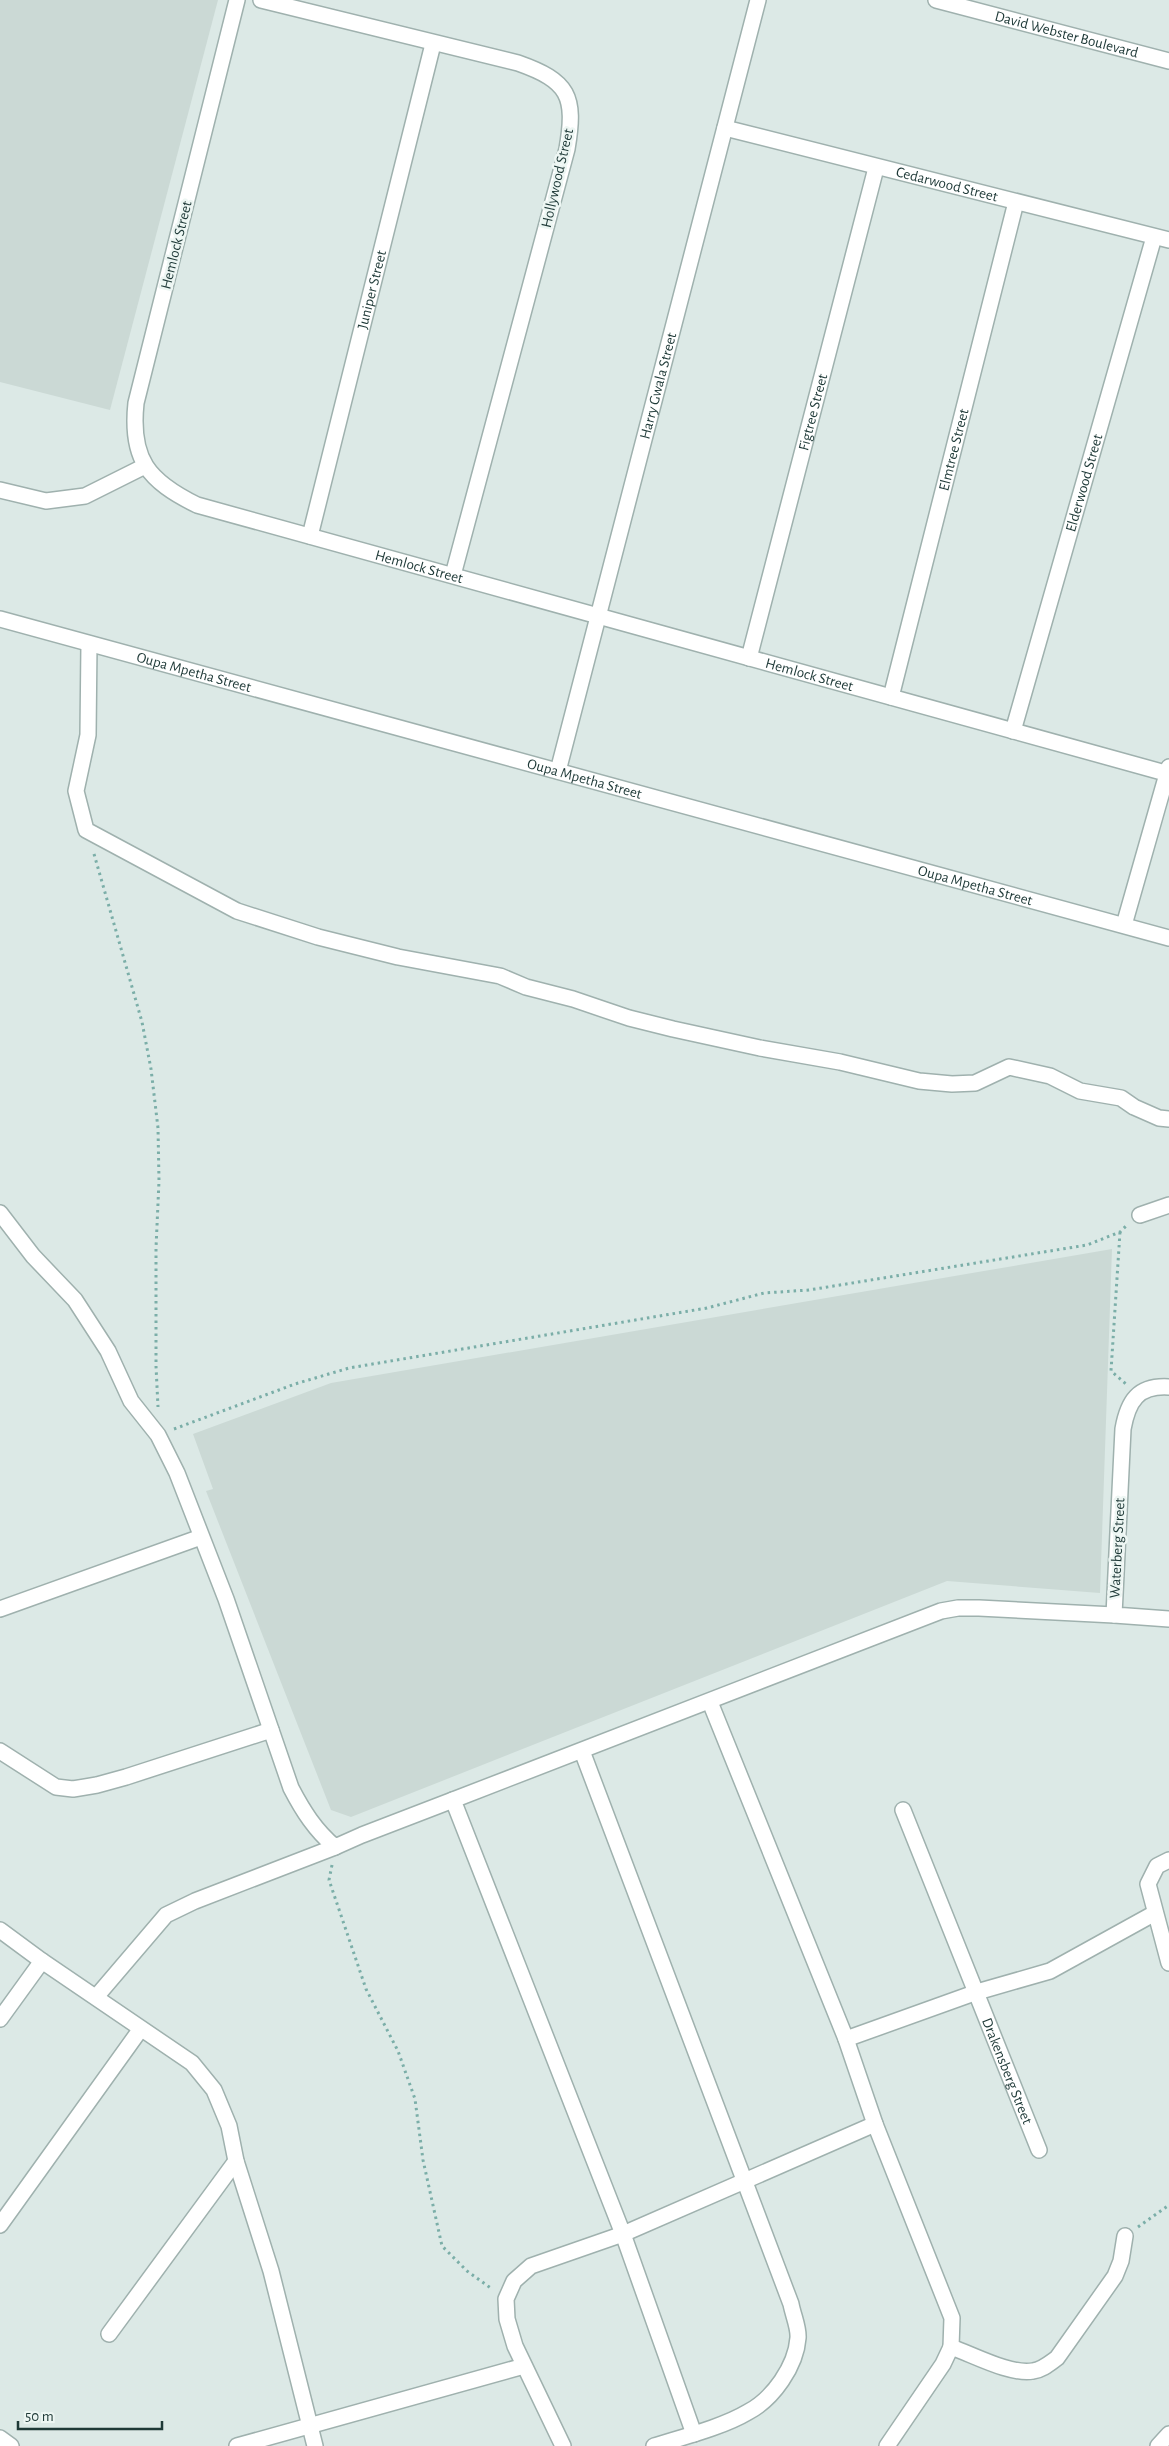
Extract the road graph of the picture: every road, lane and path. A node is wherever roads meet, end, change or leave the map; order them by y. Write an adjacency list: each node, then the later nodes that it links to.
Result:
1 (237, 0): 11 (street, Hemlock Street)
2 (261, 0): 5 (street, Hollywood Street)
3 (758, 0): 7 (street, Harry Gwala Street)
4 (936, 0): 6 (street, David Webster Boulevard)
5 (433, 44): 13 (street, Juniper Street); 14 (street, Hollywood Street)
6 (1169, 61)
7 (724, 128): 8 (street, Cedarwood Street); 15 (street, Harry Gwala Street)
8 (876, 168): 9 (street, Cedarwood Street); 18 (street, Figtree Street)
9 (1016, 202): 10 (street, Cedarwood Street); 19 (street, Elmtree Street)
10 (1162, 238): 20 (street, Elderwood Street)
11 (145, 466): 12 (street); 13 (street, Hemlock Street)
12 (0, 490)
13 (310, 536): 14 (street, Hemlock Street)
14 (453, 576): 15 (street, Hemlock Street)
15 (598, 616): 18 (street, Hemlock Street); 21 (street, Harry Gwala Street)
16 (0, 619): 17 (street, Oupa Mpetha Street)
17 (89, 644): 21 (street, Oupa Mpetha Street); 23 (street)
18 (749, 658): 19 (street, Hemlock Street)
19 (891, 697): 20 (street, Hemlock Street)
20 (1013, 731): 22 (street, Hemlock Street)
21 (558, 771): 24 (street, Oupa Mpetha Street)
22 (1168, 771): 24 (street)
23 (86, 830): 26 (street); 33 (path)
24 (1124, 925): 25 (street, Oupa Mpetha Street)
25 (1169, 938)
26 (1169, 1119)
27 (1169, 1205): 29 (street)
28 (0, 1212): 33 (street)
29 (1140, 1215): 30 (path)
30 (1120, 1232): 32 (path); 33 (path)
31 (1169, 1387): 32 (street)
32 (1139, 1395): 36 (street, Waterberg Street)
33 (158, 1435): 34 (street)
34 (201, 1537): 35 (street); 39 (street)
35 (0, 1609)
36 (1114, 1615): 37 (street, Waterberg Street); 38 (street)
37 (1167, 1619)
38 (710, 1702): 40 (street); 54 (street)
39 (271, 1730): 41 (street); 44 (street)
40 (582, 1750): 42 (street); 58 (street)
41 (0, 1751)
42 (454, 1800): 44 (street); 61 (street)
43 (903, 1810): 50 (street, Drakensberg Street)
44 (336, 1847): 51 (street); 63 (path)
45 (1163, 1863): 46 (street)
46 (1155, 1913): 49 (street); 50 (street)
47 (0, 1930): 48 (street)
48 (42, 1961): 51 (street); 52 (street)
49 (1169, 1963)
50 (977, 1992): 54 (street); 56 (street, Drakensberg Street)
51 (96, 1997): 53 (street)
52 (0, 2019)
53 (140, 2030): 57 (street); 60 (street)
54 (846, 2038): 55 (street)
55 (875, 2124): 58 (street); 65 (street)
56 (1040, 2150)
57 (236, 2161): 64 (street); 67 (street)
58 (744, 2180): 61 (street); 68 (street)
59 (1169, 2204): 62 (path)
60 (0, 2225)
61 (623, 2234): 63 (street); 68 (street)
62 (1126, 2236): 65 (street)
63 (506, 2299): 66 (street)
64 (108, 2334)
65 (951, 2346): 76 (street)
66 (524, 2366): 67 (street); 74 (street)
67 (309, 2427): 72 (street); 73 (street)
68 (694, 2434): 75 (street)
69 (1169, 2434): 77 (street)
70 (0, 2438): 71 (street)
71 (11, 2446)
72 (237, 2446)
73 (315, 2446)
74 (563, 2446)
75 (654, 2446)
76 (887, 2446)
77 (1158, 2446)

